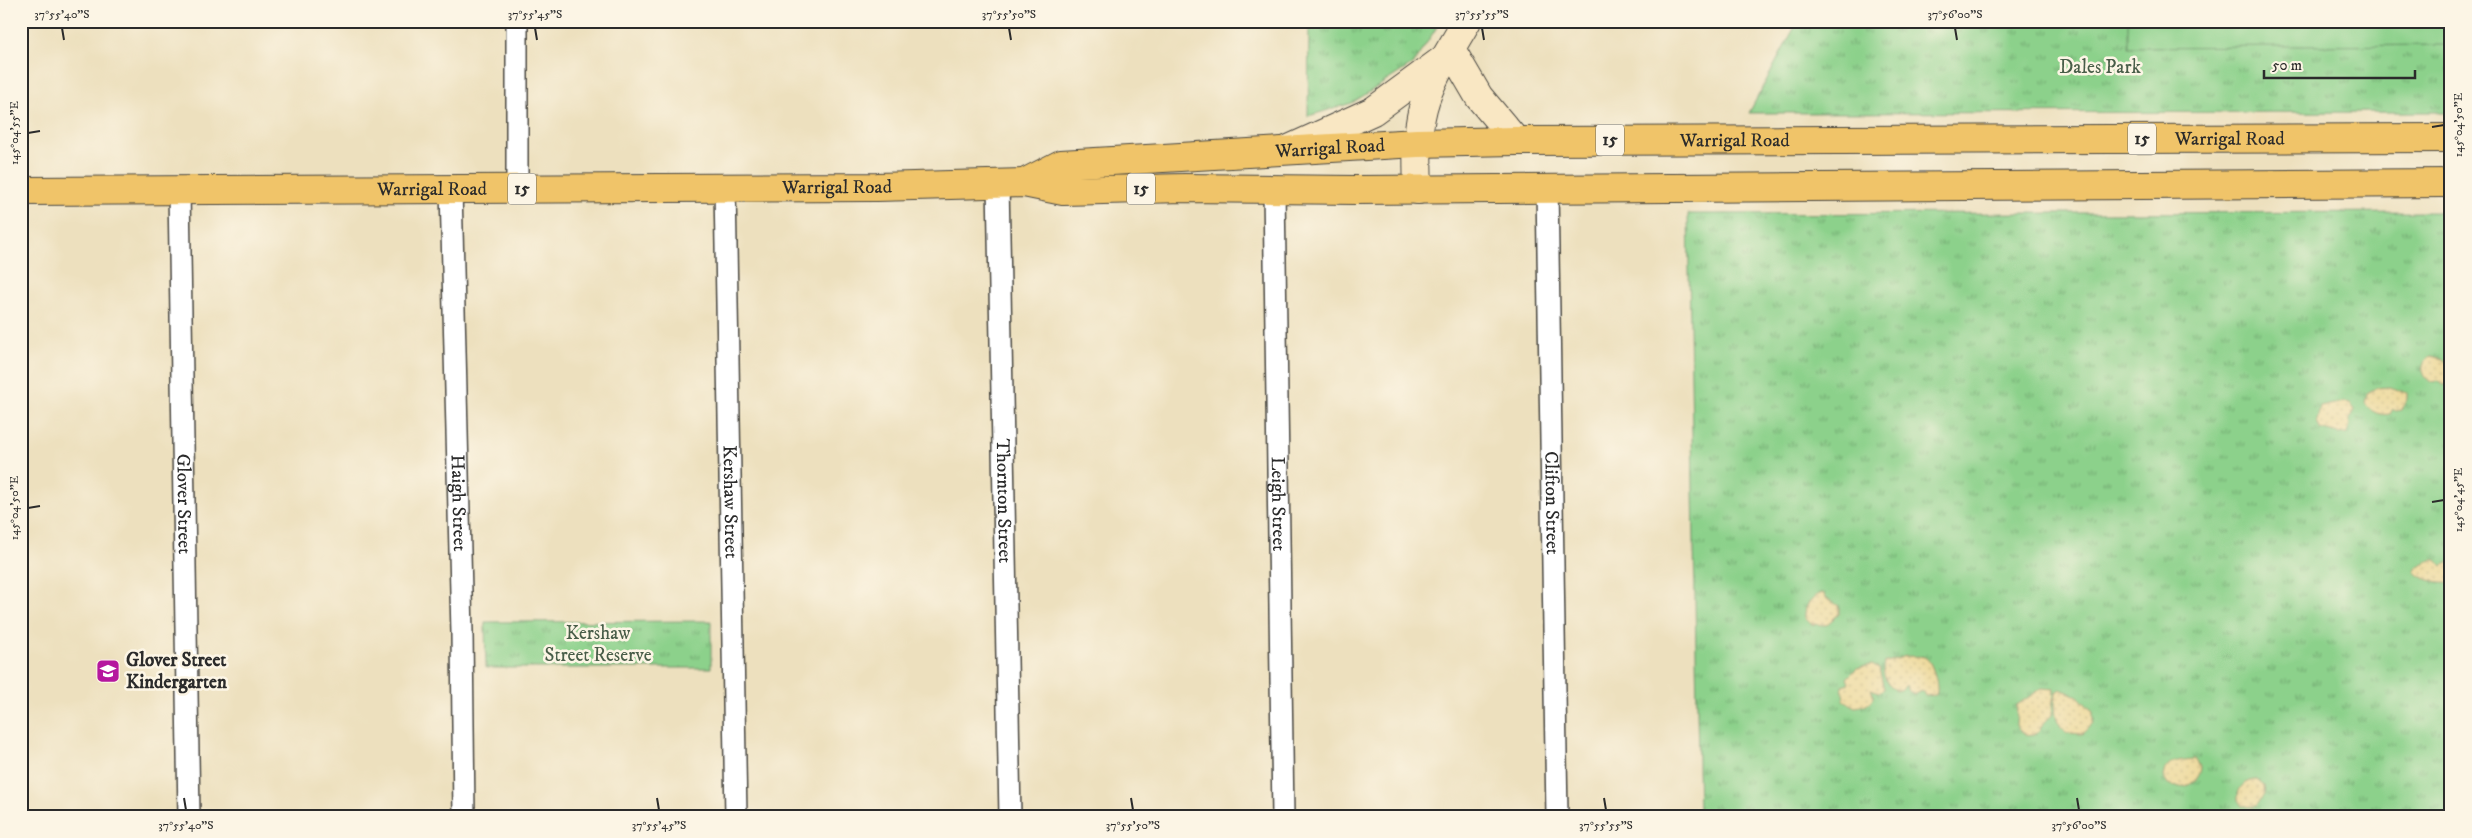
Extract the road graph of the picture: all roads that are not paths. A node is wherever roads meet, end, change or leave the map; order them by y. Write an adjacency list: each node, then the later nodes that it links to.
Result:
1 (517, 21): 13 (street)
2 (1466, 21): 3 (main road)
3 (1448, 54): 5 (main road); 6 (main road); 7 (main road)
4 (2451, 138): 5 (highway, Warrigal Road / 15)
5 (1516, 141): 6 (highway, Warrigal Road / 15)
6 (1417, 143): 7 (highway, Warrigal Road / 15); 16 (main road)
7 (1286, 151): 8 (highway, Warrigal Road / 15)
8 (1011, 183): 10 (highway, Warrigal Road / 15); 15 (highway, Warrigal Road / 15); 21 (street, Thornton Street)
9 (2451, 183): 11 (highway, Warrigal Road / 15)
10 (725, 188): 13 (highway, Warrigal Road / 15); 20 (street, Kershaw Street)
11 (1546, 188): 16 (highway, Warrigal Road / 15); 23 (street, Clifton Street)
12 (451, 189): 13 (highway, Warrigal Road / 15); 14 (highway, Warrigal Road / 15); 19 (street, Haigh Street)
13 (517, 189)
14 (179, 190): 17 (highway, Warrigal Road / 15); 18 (street, Glover Street)
15 (1274, 190): 16 (highway, Warrigal Road / 15); 22 (street, Leigh Street)
16 (1418, 190)
17 (21, 191)
18 (189, 817)
19 (464, 817)
20 (736, 817)
21 (1010, 817)
22 (1283, 817)
23 (1557, 817)

